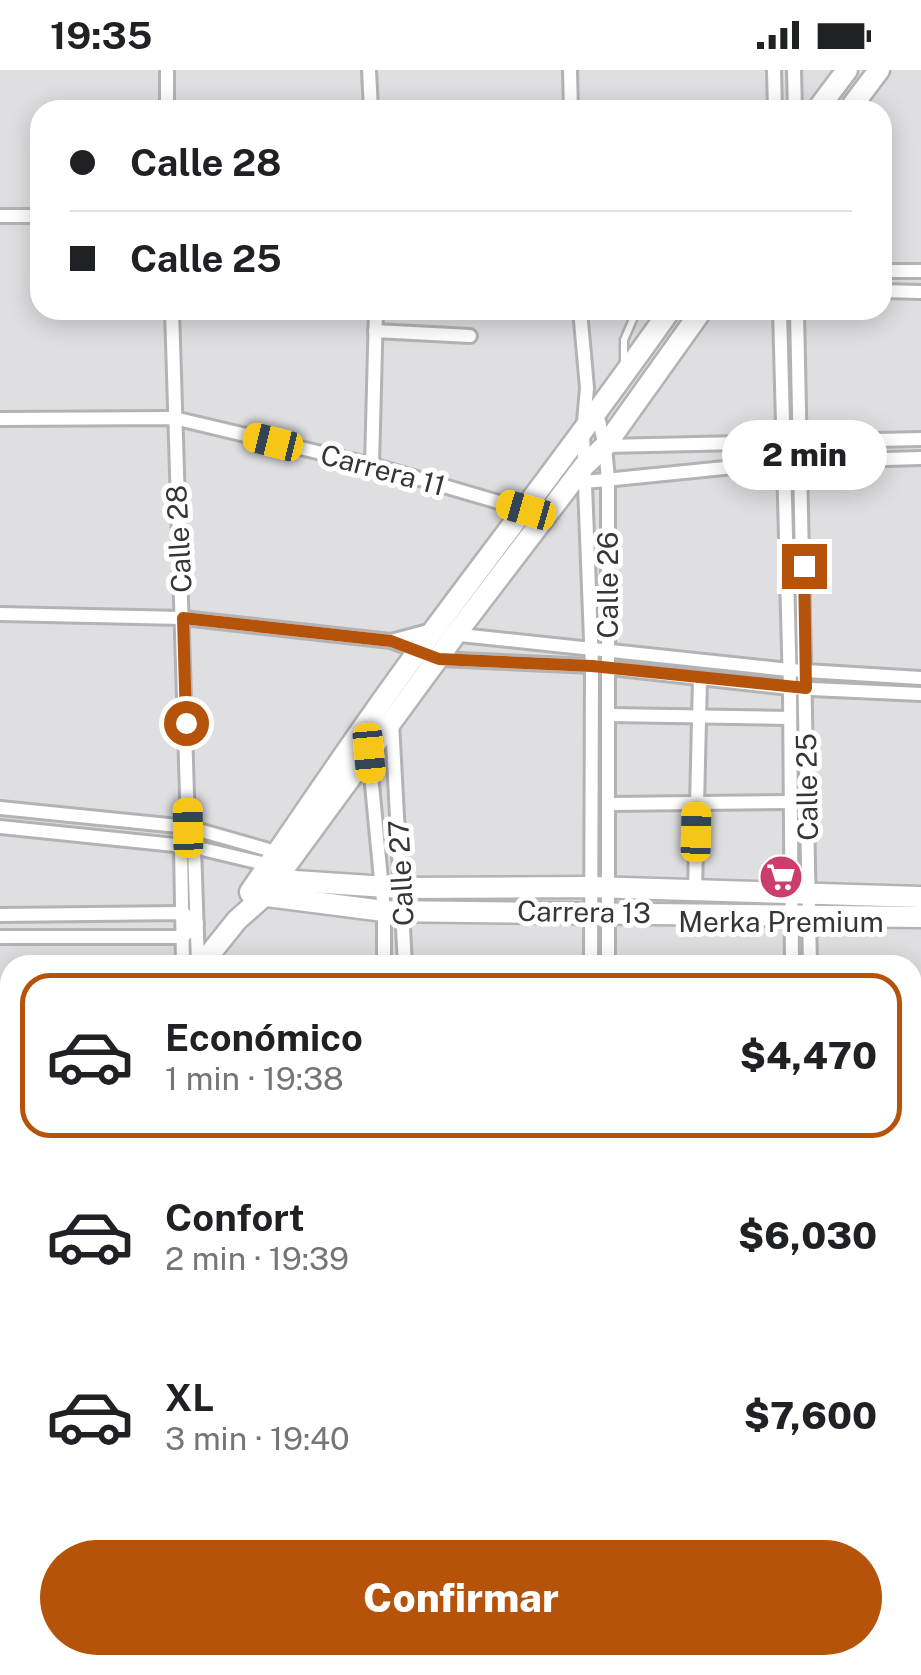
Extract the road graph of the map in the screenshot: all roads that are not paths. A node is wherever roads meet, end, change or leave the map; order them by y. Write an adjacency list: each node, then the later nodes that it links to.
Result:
1 (166, 70): 8 (street)
2 (370, 70): 9 (street)
3 (570, 70): 10 (street)
4 (774, 70): 11 (street)
5 (794, 70): 12 (street)
6 (848, 70): 13 (main road)
7 (878, 70): 14 (main road)
8 (168, 100)
9 (371, 100)
10 (571, 100)
11 (775, 100)
12 (795, 100)
13 (825, 100)
14 (856, 100)
15 (0, 216): 16 (street)
16 (30, 216)
17 (892, 270): 18 (street)
18 (921, 271)
19 (892, 291): 20 (street)
20 (921, 292)
21 (172, 320): 34 (street, Calle 28)
22 (376, 320): 29 (street)
23 (581, 320): 32 (street, Calle 26)
24 (633, 320): 31 (lane)
25 (663, 320): 31 (main road)
26 (695, 320): 40 (main road)
27 (780, 320): 38 (street, Calle 25)
28 (797, 320): 39 (street, Calle 25)
29 (375, 331): 30 (street); 44 (street)
30 (470, 336)
31 (624, 376): 33 (main road)
32 (586, 388): 33 (street, Calle 26); 36 (street, Calle 26)
33 (598, 412): 36 (main road); 40 (street, Calle 26)
34 (174, 418): 35 (street, Carrera 11); 44 (street, Carrera 11); 49 (street, Calle 28)
35 (0, 419)
36 (583, 433): 45 (street, Calle 26); 47 (main road)
37 (921, 439): 39 (street)
38 (784, 444): 39 (street); 40 (street); 42 (street, Calle 25)
39 (801, 444): 43 (street, Calle 25)
40 (605, 446): 45 (main road); 46 (street, Calle 26)
41 (921, 458): 43 (street)
42 (784, 462): 43 (street); 46 (street); 58 (street, Calle 25)
43 (802, 462): 59 (street, Calle 25)
44 (372, 465): 47 (street, Carrera 11)
45 (584, 474): 46 (street); 50 (main road); 52 (street, Calle 26)
46 (608, 480): 53 (street, Calle 26)
47 (526, 510): 50 (main road)
48 (0, 614): 49 (street)
49 (183, 618): 51 (street); 75 (street, Calle 28)
50 (445, 632): 51 (street); 52 (street); 54 (main road); 55 (main road)
51 (391, 641): 54 (street)
52 (592, 648): 53 (street); 56 (street, Calle 26)
53 (609, 649): 57 (street, Calle 26); 58 (street)
54 (417, 652): 55 (street); 77 (main road)
55 (439, 659): 56 (street); 68 (main road)
56 (592, 666): 57 (street); 79 (street, Calle 26)
57 (608, 668): 60 (street); 65 (street, Calle 26)
58 (789, 670): 59 (street); 62 (street, Calle 25)
59 (806, 671): 61 (street); 63 (street, Calle 25)
60 (700, 678): 62 (street); 66 (street)
61 (921, 678)
62 (790, 688): 63 (street); 67 (street, Calle 25)
63 (806, 688): 64 (street); 81 (street, Calle 25)
64 (921, 694)
65 (608, 715): 66 (street); 72 (street, Calle 26)
66 (700, 716): 67 (street); 71 (street)
67 (790, 718): 70 (street, Calle 25)
68 (392, 722): 69 (main road); 78 (street, Calle 27)
69 (369, 753): 77 (main road); 78 (street, Calle 27)
70 (790, 802): 71 (street); 81 (street, Calle 25)
71 (696, 803): 72 (street); 80 (street)
72 (608, 804): 79 (street, Calle 26)
73 (0, 808): 75 (street)
74 (0, 827): 76 (street)
75 (188, 828): 76 (street, Calle 28); 77 (street)
76 (187, 847): 77 (street); 85 (street, Calle 28); 89 (street, Calle 28)
77 (270, 874): 78 (main road, Carrera 13); 83 (main road, Carrera 13); 94 (main road)
78 (391, 887): 79 (main road, Carrera 13); 83 (street, Calle 27); 83 (street, Calle 27)
79 (600, 887): 80 (main road, Carrera 13); 84 (street, Calle 26)
80 (695, 890): 81 (main road, Carrera 13)
81 (800, 894): 82 (main road, Carrera 13); 87 (street, Calle 25)
82 (921, 897)
83 (394, 911): 84 (main road, Carrera 13); 95 (street, Calle 27); 96 (street, Calle 27)
84 (600, 911): 87 (main road, Carrera 13); 97 (street, Calle 26); 98 (street, Calle 26)
85 (183, 913): 86 (street); 89 (street); 90 (street, Calle 28)
86 (0, 915)
87 (800, 916): 88 (main road, Carrera 13); 99 (street, Calle 25); 100 (street, Calle 25)
88 (921, 917)
89 (197, 923): 90 (street); 93 (street, Calle 28)
90 (183, 936): 91 (street); 92 (street, Calle 28)
91 (0, 937)
92 (184, 955)
93 (199, 955)
94 (208, 955)
95 (386, 955)
96 (403, 955)
97 (593, 955)
98 (607, 955)
99 (794, 955)
100 (808, 955)

